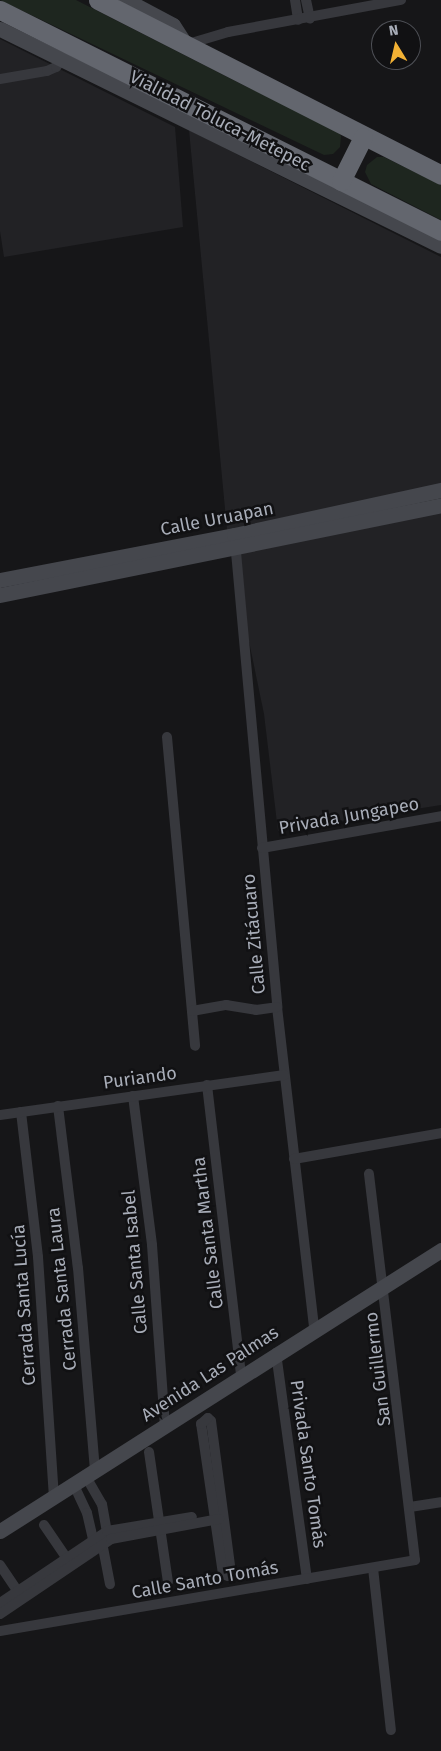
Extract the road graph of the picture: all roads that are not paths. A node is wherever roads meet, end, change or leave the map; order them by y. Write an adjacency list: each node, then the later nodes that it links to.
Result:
1 (98, 0): 10 (highway)
2 (126, 0): 10 (main road)
3 (295, 0): 8 (street)
4 (306, 0): 7 (street)
5 (401, 0): 7 (street)
6 (0, 10): 11 (highway, Vialidad Toluca-Metepec)
7 (310, 18): 8 (street)
8 (298, 20): 10 (street)
9 (0, 29): 11 (main road)
10 (186, 43): 14 (highway)
11 (67, 53): 12 (street); 13 (highway, Vialidad Toluca-Metepec)
12 (0, 79)
13 (202, 119): 16 (highway, Vialidad Toluca-Metepec); 18 (main road)
14 (363, 137): 15 (highway); 16 (highway)
15 (438, 171)
16 (341, 182): 17 (highway, Vialidad Toluca-Metepec)
17 (441, 231)
18 (441, 246)
19 (441, 490): 21 (main road, Calle Uruapan)
20 (441, 505): 21 (main road, Calle Uruapan)
21 (235, 542): 22 (main road, Calle Uruapan); 23 (main road, Calle Uruapan); 26 (street, Calle Zitácuaro)
22 (0, 580)
23 (0, 594)
24 (167, 736): 28 (street)
25 (441, 816): 26 (street, Privada Jungapeo)
26 (262, 848): 27 (street, Calle Zitácuaro)
27 (277, 1007): 28 (street); 30 (street, Calle Zitácuaro)
28 (192, 1011): 29 (street)
29 (195, 1046)
30 (284, 1075): 31 (street, Puriando); 37 (street, Calle Zitácuaro)
31 (207, 1085): 32 (street, Puriando); 43 (street, Calle Santa Martha)
32 (133, 1096): 33 (street, Puriando); 44 (street, Calle Santa Isabel)
33 (58, 1106): 34 (street, Puriando); 46 (street, Cerrada Santa Laura)
34 (21, 1112): 35 (street, Puriando); 47 (street, Cerrada Santa Lucía)
35 (0, 1114)
36 (441, 1133): 37 (street)
37 (294, 1159): 41 (street, Calle Zitácuaro)
38 (369, 1174): 40 (street, San Guillermo)
39 (441, 1250): 40 (main road, Avenida Las Palmas)
40 (384, 1286): 41 (main road, Avenida Las Palmas); 49 (street, San Guillermo)
41 (314, 1329): 42 (main road, Avenida Las Palmas)
42 (276, 1353): 43 (main road, Avenida Las Palmas); 59 (street, Privada Santo Tomás)
43 (241, 1376): 44 (main road, Avenida Las Palmas)
44 (165, 1425): 46 (main road, Avenida Las Palmas)
45 (149, 1452): 52 (street)
46 (84, 1476): 47 (main road, Avenida Las Palmas); 54 (street); 54 (street)
47 (54, 1496): 53 (main road, Avenida Las Palmas)
48 (441, 1502): 49 (street)
49 (410, 1507): 55 (street, San Guillermo)
50 (219, 1516): 50 (street); 52 (street)
51 (44, 1525): 56 (street)
52 (160, 1526): 54 (street); 60 (street)
53 (0, 1531)
54 (101, 1537): 56 (street); 61 (street)
55 (415, 1560): 58 (street, Calle Santo Tomás)
56 (69, 1561): 62 (street)
57 (0, 1565): 62 (street)
58 (373, 1568): 59 (street, Calle Santo Tomás); 66 (street)
59 (307, 1579): 65 (street, Calle Santo Tomás)
60 (168, 1582)
61 (110, 1584)
62 (20, 1595): 63 (street); 64 (street)
63 (0, 1603)
64 (0, 1614)
65 (0, 1631)
66 (391, 1730)

